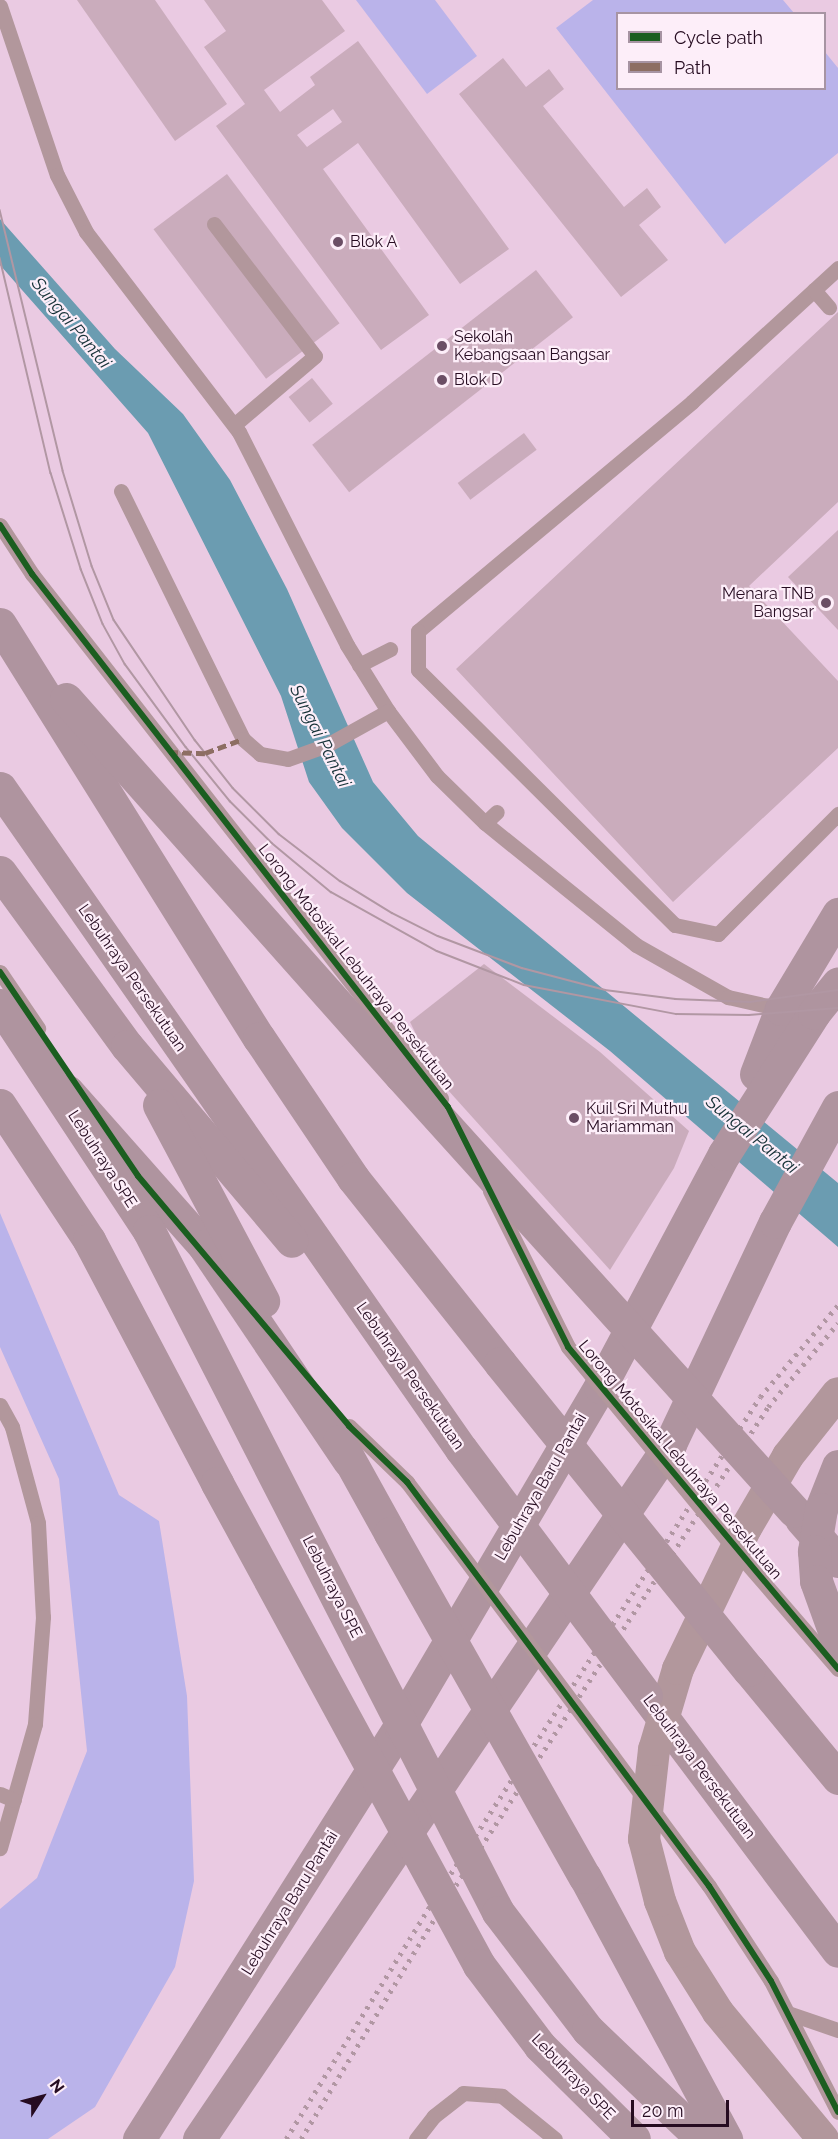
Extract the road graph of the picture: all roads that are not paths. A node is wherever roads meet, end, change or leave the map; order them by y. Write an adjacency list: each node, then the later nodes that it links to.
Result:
1 (0, 6): 6 (lane)
2 (214, 224): 6 (lane)
3 (838, 268): 4 (lane)
4 (814, 291): 5 (lane); 15 (lane)
5 (829, 307)
6 (234, 425): 11 (lane)
7 (121, 491): 12 (lane)
8 (0, 525): 38 (lane, Lorong Motosikal Lebuhraya Persekutuan, bridge)
9 (2, 626): 36 (highway, bridge); 39 (highway, bridge)
10 (390, 649): 11 (lane)
11 (359, 664): 12 (lane)
12 (388, 711): 16 (lane)
13 (0, 789): 31 (highway, Lebuhraya Persekutuan)
14 (497, 812): 16 (lane)
15 (838, 814)
16 (485, 823): 22 (lane)
17 (0, 872): 25 (highway)
18 (838, 914): 22 (highway)
19 (0, 972): 24 (lane)
20 (838, 982): 29 (highway, Lebuhraya Baru Pantai)
21 (0, 1005): 54 (highway, Lebuhraya SPE, bridge)
22 (778, 1018): 29 (highway)
23 (0, 1028): 34 (highway)
24 (38, 1028)
25 (126, 1046): 31 (highway); 34 (highway)
26 (0, 1105): 53 (highway, Lebuhraya SPE, bridge)
27 (838, 1107): 28 (highway)
28 (828, 1138): 50 (highway)
29 (724, 1152): 46 (highway, Lebuhraya Baru Pantai)
30 (838, 1393): 56 (street, bridge)
31 (423, 1396): 43 (highway, Lebuhraya Persekutuan, bridge)
32 (0, 1405): 41 (lane)
33 (349, 1426): 44 (lane, bridge)
34 (350, 1461): 55 (highway, bridge)
35 (838, 1466): 37 (highway, bridge)
36 (838, 1561)
37 (838, 1642)
38 (838, 1669)
39 (838, 1778)
40 (0, 1794): 41 (lane)
41 (14, 1800): 42 (lane)
42 (0, 1848)
43 (838, 1951)
44 (788, 2013): 45 (lane); 47 (lane)
45 (838, 2030)
46 (203, 2043): 48 (highway); 49 (highway, Lebuhraya Baru Pantai)
47 (838, 2112)
48 (120, 2139)
49 (139, 2139)
50 (199, 2139)
51 (416, 2139): 52 (lane)
52 (555, 2139)
53 (634, 2139)
54 (702, 2139)
55 (726, 2139)
56 (823, 2139)

